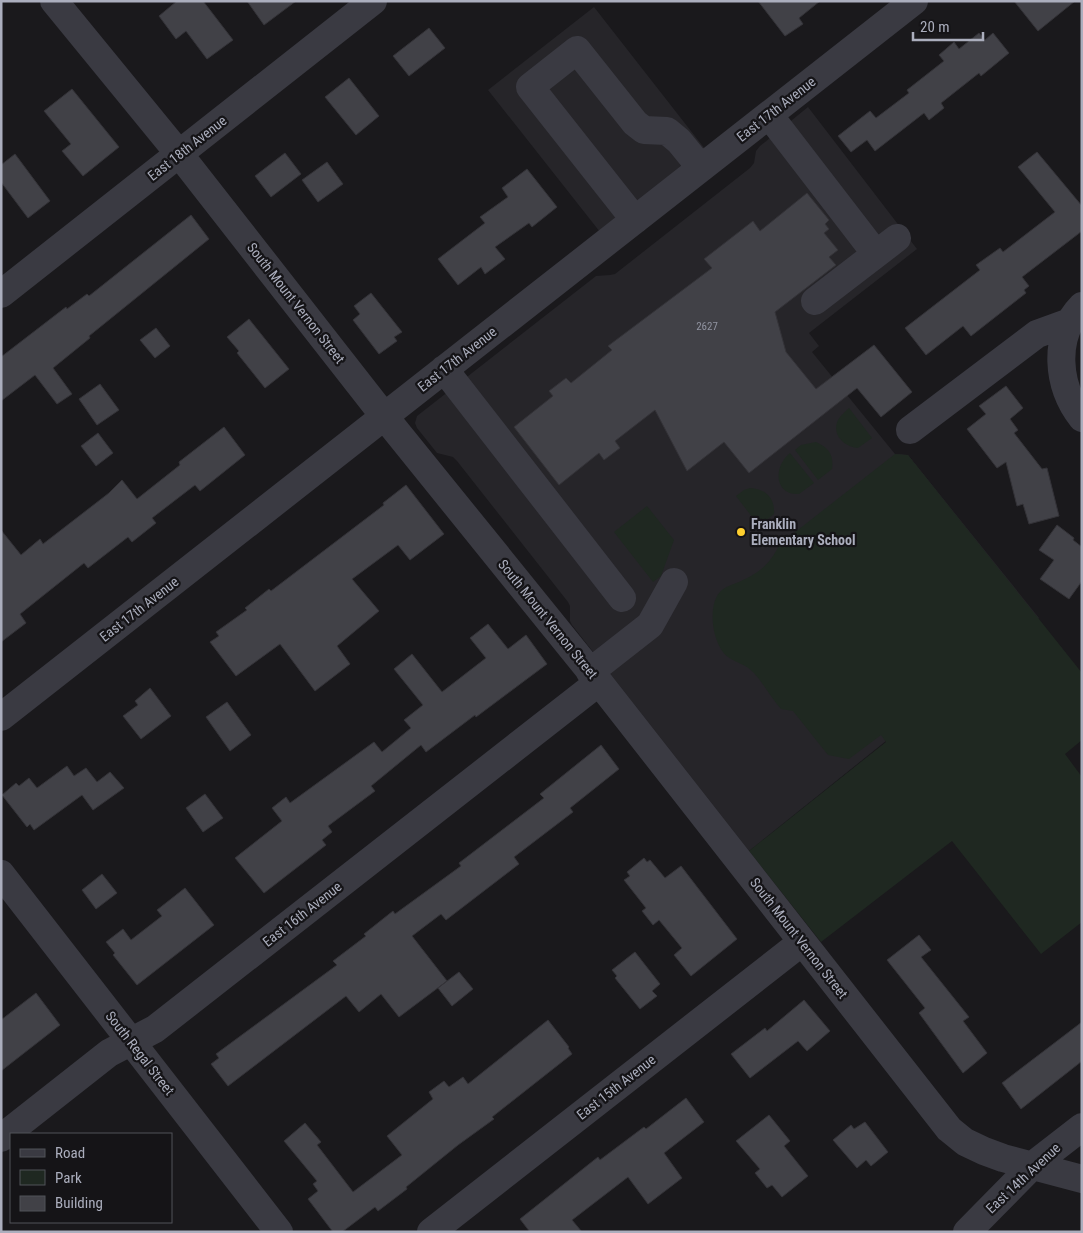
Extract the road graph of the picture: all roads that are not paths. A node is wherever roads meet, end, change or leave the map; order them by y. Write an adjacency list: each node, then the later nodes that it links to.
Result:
1 (54, 1): 5 (street, South Mount Vernon Street)
2 (373, 1): 5 (street, East 18th Avenue)
3 (914, 1): 4 (street, East 17th Avenue)
4 (769, 115): 6 (street, East 17th Avenue); 9 (street)
5 (180, 154): 8 (street, East 18th Avenue); 12 (street, South Mount Vernon Street)
6 (701, 168): 7 (street, East 17th Avenue); 7 (street)
7 (635, 220): 11 (street, East 17th Avenue)
8 (1, 294)
9 (816, 301)
10 (1076, 314): 13 (street); 14 (street)
11 (444, 369): 12 (street, East 17th Avenue); 16 (street)
12 (384, 416): 17 (street, South Mount Vernon Street); 18 (street, East 17th Avenue)
13 (1082, 418)
14 (910, 430)
15 (674, 582): 17 (street, East 16th Avenue)
16 (622, 598)
17 (595, 677): 20 (street, South Mount Vernon Street); 21 (street, East 16th Avenue)
18 (1, 717)
19 (1, 874): 21 (street, South Regal Street)
20 (802, 942): 24 (street, South Mount Vernon Street); 27 (street, East 15th Avenue)
21 (132, 1041): 23 (street, East 16th Avenue); 26 (street, South Regal Street)
22 (1082, 1127): 24 (street, East 14th Avenue)
23 (1, 1138)
24 (1033, 1165): 25 (street, South Mount Vernon Street); 28 (street, East 14th Avenue)
25 (1082, 1178)
26 (279, 1232)
27 (431, 1232)
28 (967, 1232)

